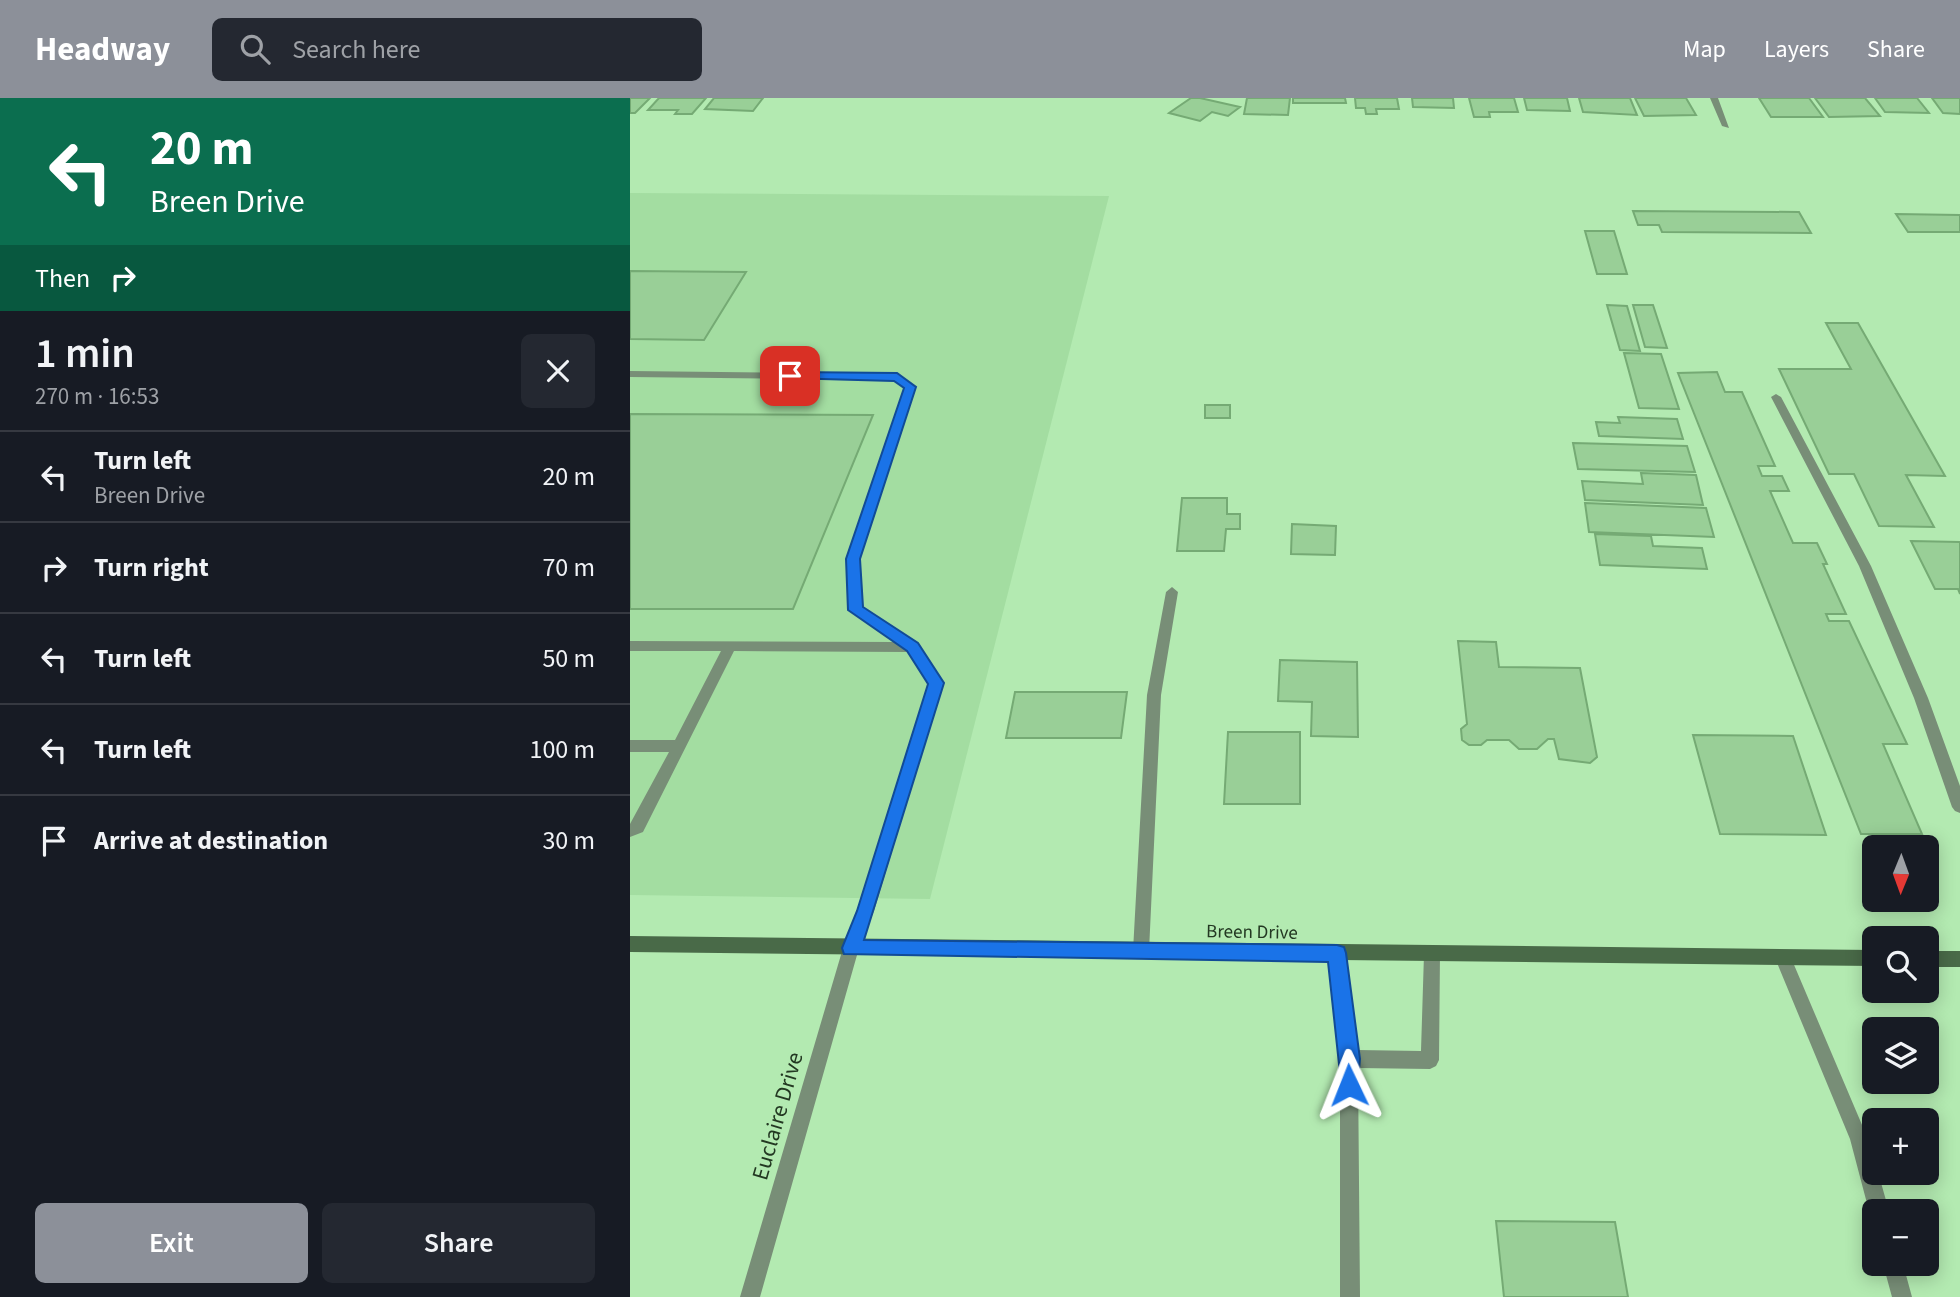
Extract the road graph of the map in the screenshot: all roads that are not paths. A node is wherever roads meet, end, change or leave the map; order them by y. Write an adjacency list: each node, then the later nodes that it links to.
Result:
1 (1714, 98): 2 (street)
2 (1726, 126)
3 (630, 374): 8 (street)
4 (1776, 397): 11 (street)
5 (1172, 592): 15 (street)
6 (630, 646): 7 (street)
7 (730, 646): 8 (street); 10 (street)
8 (912, 647): 14 (street, Euclaire Drive)
9 (630, 746): 10 (street)
10 (680, 746): 12 (street)
11 (1960, 807)
12 (630, 831)
13 (630, 944): 14 (street, Breen Drive)
14 (851, 948): 15 (street, Breen Drive); 25 (street, Euclaire Drive)
15 (1141, 951): 16 (street, Breen Drive)
16 (1337, 953): 17 (street, Breen Drive); 22 (street)
17 (1432, 954): 18 (street, Breen Drive); 22 (street)
18 (1783, 958): 19 (street, Breen Drive); 23 (street)
19 (1862, 958)
20 (1939, 959): 21 (street)
21 (1960, 959)
22 (1349, 1059): 26 (street)
23 (1876, 1199)
24 (1896, 1276): 27 (street)
25 (750, 1297)
26 (1350, 1297)
27 (1902, 1297)

